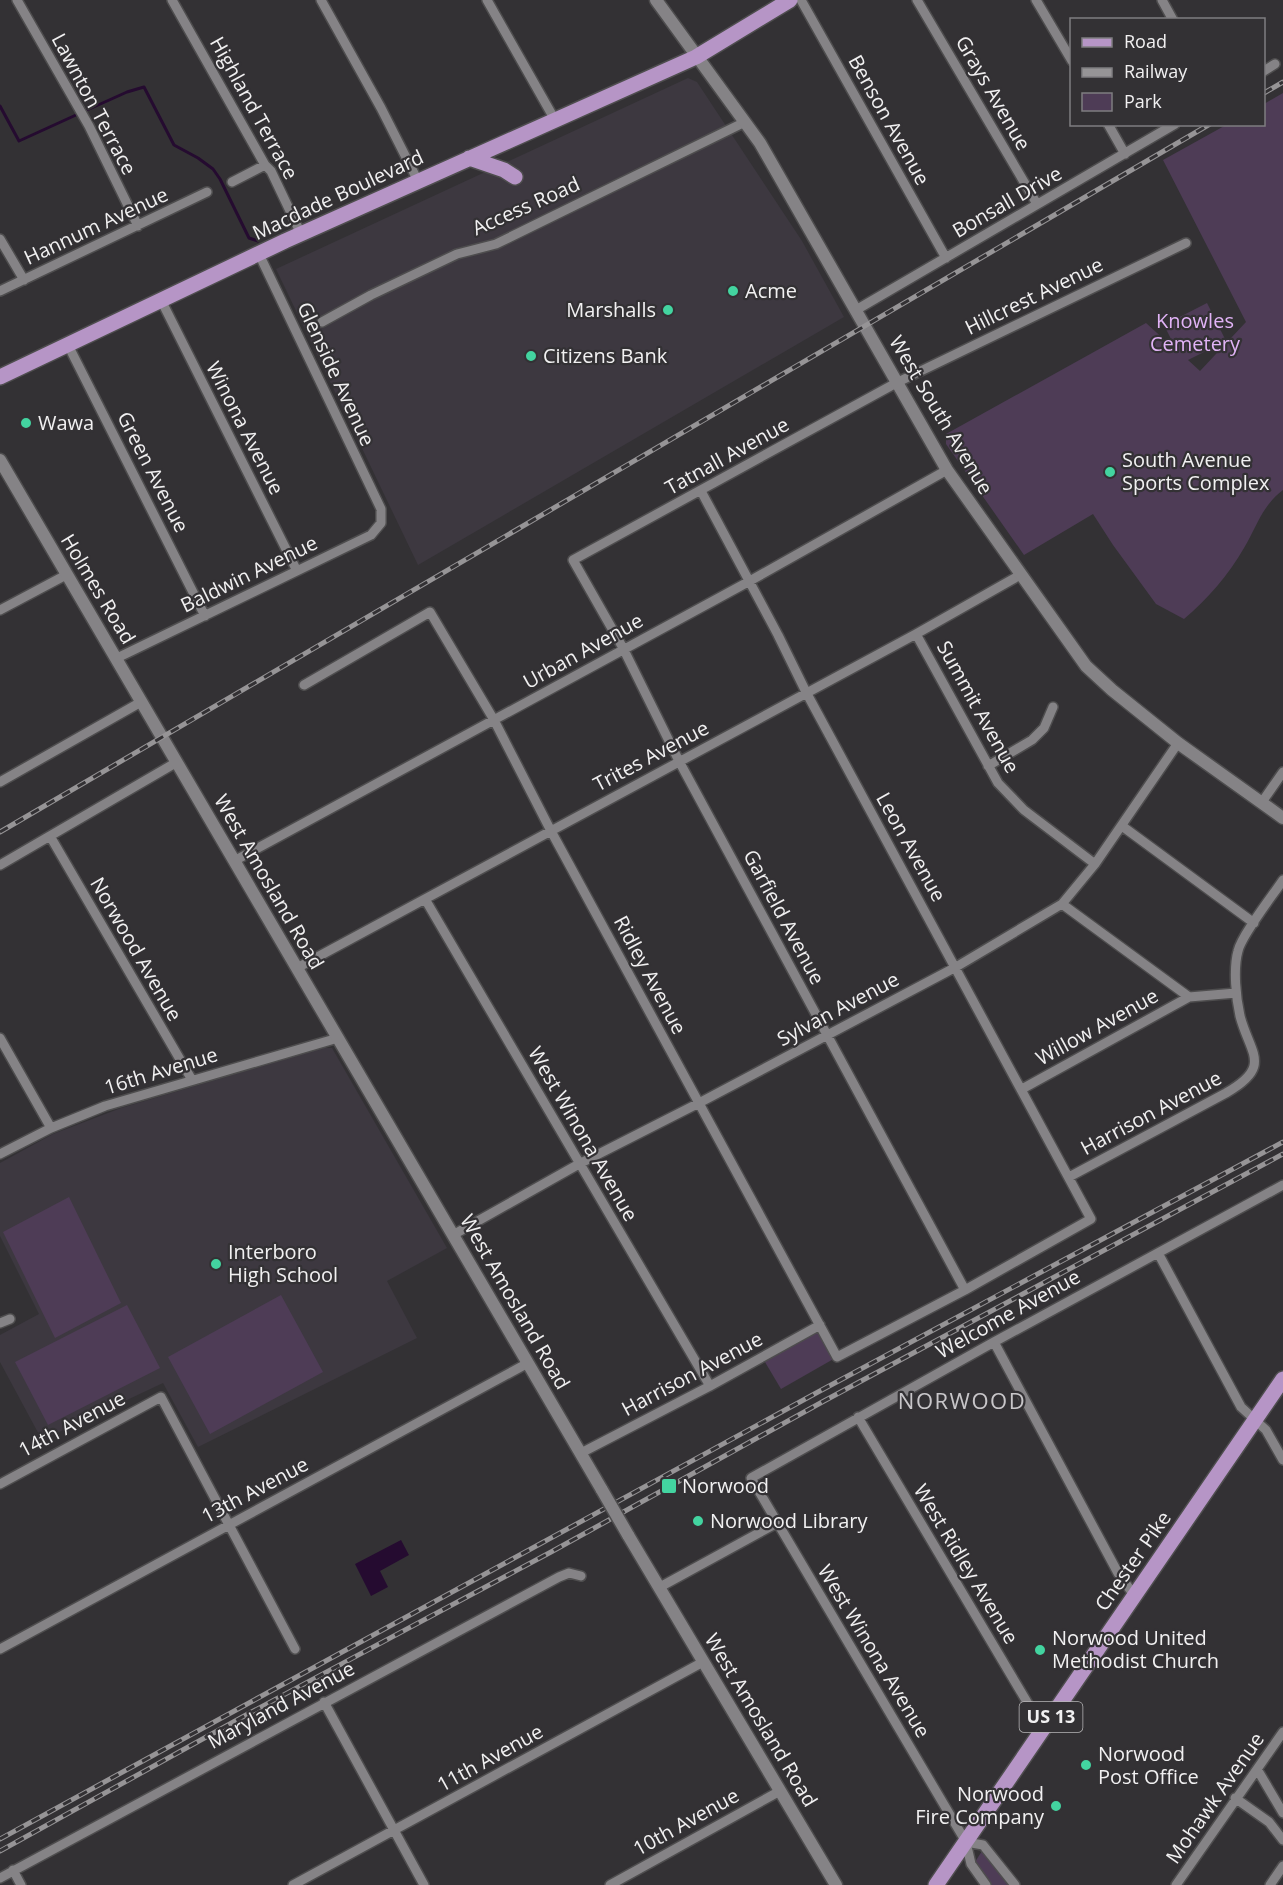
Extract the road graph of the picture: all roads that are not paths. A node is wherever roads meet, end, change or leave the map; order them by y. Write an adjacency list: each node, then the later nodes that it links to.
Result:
1 (17, 0): 28 (street, Lawnton Terrace)
2 (172, 0): 22 (street, Highland Terrace)
3 (321, 0): 24 (street)
4 (487, 0): 16 (street)
5 (656, 0): 12 (street, West South Avenue)
6 (790, 0): 12 (main road, Macdade Boulevard)
7 (801, 0): 33 (street, Benson Avenue)
8 (917, 0): 27 (street, Grays Avenue)
9 (1036, 0): 13 (street)
10 (1162, 0): 11 (street)
11 (1172, 18)
12 (696, 57): 16 (main road, Macdade Boulevard); 17 (street, West South Avenue)
13 (1070, 59)
14 (1275, 63): 15 (street)
15 (1265, 70)
16 (555, 120): 21 (main road, Macdade Boulevard)
17 (745, 122): 37 (street, West South Avenue); 38 (street, Access Road)
18 (1109, 126): 20 (street)
19 (1172, 126): 20 (street, Bonsall Drive)
20 (1125, 154): 27 (street, Bonsall Drive)
21 (469, 158): 23 (main road); 24 (main road, Macdade Boulevard)
22 (265, 165): 25 (street); 29 (street, Highland Terrace)
23 (514, 177)
24 (418, 181): 29 (main road, Macdade Boulevard)
25 (232, 182)
26 (207, 192): 28 (street, Hannum Avenue)
27 (1037, 204): 33 (street, Bonsall Drive)
28 (138, 226): 34 (street, Hannum Avenue)
29 (300, 234): 32 (main road, Macdade Boulevard)
30 (0, 239): 34 (street)
31 (1186, 243): 41 (street, Hillcrest Avenue)
32 (259, 254): 36 (main road, Macdade Boulevard); 45 (street, Glenside Avenue)
33 (946, 258): 37 (street, Bonsall Drive)
34 (24, 280): 35 (street, Hannum Avenue)
35 (0, 291)
36 (161, 300): 39 (main road, Macdade Boulevard); 47 (street, Winona Avenue)
37 (856, 310): 41 (street, West South Avenue)
38 (322, 322)
39 (68, 345): 40 (main road, Macdade Boulevard); 52 (street, Green Avenue)
40 (0, 377)
41 (898, 382): 43 (street, West South Avenue); 44 (street, Tatnall Avenue)
42 (0, 460): 49 (street, Holmes Road)
43 (947, 470): 48 (street, West South Avenue); 50 (street, Urban Avenue)
44 (700, 491): 46 (street, Tatnall Avenue); 50 (street, Leon Avenue)
45 (381, 509): 47 (street, Baldwin Avenue)
46 (573, 560): 54 (street, Garfield Avenue)
47 (297, 571): 52 (street, Baldwin Avenue)
48 (1022, 574): 53 (street, Trites Avenue); 62 (street, West South Avenue)
49 (66, 575): 51 (street); 55 (street, Holmes Road)
50 (748, 582): 54 (street, Urban Avenue); 57 (street, Leon Avenue)
51 (0, 610)
52 (205, 616): 55 (street, Baldwin Avenue)
53 (916, 633): 57 (street, Trites Avenue); 65 (street, Summit Avenue)
54 (623, 648): 60 (street, Urban Avenue); 63 (street, Garfield Avenue)
55 (117, 658): 58 (street, Holmes Road)
56 (304, 685): 60 (street, Ridley Avenue)
57 (806, 692): 63 (street, Trites Avenue); 80 (street, Leon Avenue)
58 (141, 702): 61 (street, Holmes Road); 67 (street)
59 (1053, 707): 65 (street)
60 (495, 720): 71 (street, Ridley Avenue); 73 (street, Urban Avenue)
61 (162, 737): 64 (street, West Amosland Road)
62 (1178, 743): 68 (street, West South Avenue); 70 (street, Sylvan Avenue)
63 (680, 761): 71 (street, Trites Avenue); 84 (street, Garfield Avenue)
64 (177, 762): 72 (street); 73 (street, West Amosland Road)
65 (988, 766): 74 (street, Summit Avenue)
66 (1283, 772): 68 (street)
67 (0, 782)
68 (1262, 802): 69 (street, West South Avenue)
69 (1283, 818)
70 (1122, 826): 74 (street, Sylvan Avenue); 79 (street)
71 (551, 831): 77 (street, Trites Avenue); 89 (street, Ridley Avenue)
72 (50, 836): 75 (street); 87 (street, Norwood Avenue)
73 (234, 861): 81 (street, West Amosland Road)
74 (1095, 864): 78 (street, Sylvan Avenue)
75 (0, 865)
76 (1283, 880): 79 (street, Harrison Avenue)
77 (424, 899): 81 (street, Trites Avenue); 92 (street, West Winona Avenue)
78 (1062, 904): 80 (street, Sylvan Avenue); 83 (street)
79 (1254, 923): 82 (street, Harrison Avenue)
80 (956, 967): 84 (street, Sylvan Avenue); 88 (street, Leon Avenue)
81 (297, 968): 86 (street, West Amosland Road)
82 (1236, 993): 83 (street); 93 (street, Harrison Avenue)
83 (1189, 997): 88 (street, Willow Avenue)
84 (827, 1035): 89 (street, Sylvan Avenue); 97 (street, Garfield Avenue)
85 (0, 1038): 90 (street)
86 (338, 1038): 87 (street, 16th Avenue); 95 (street, West Amosland Road)
87 (192, 1080): 90 (street, 16th Avenue)
88 (1022, 1089): 93 (street, Leon Avenue)
89 (699, 1103): 92 (street, Sylvan Avenue); 100 (street, Ridley Avenue)
90 (51, 1128): 91 (street, 16th Avenue)
91 (0, 1154)
92 (579, 1164): 95 (street, Sylvan Avenue); 104 (street, West Winona Avenue)
93 (1069, 1177): 97 (street, Leon Avenue)
94 (1283, 1185): 96 (street, Welcome Avenue)
95 (453, 1235): 102 (street, West Amosland Road)
96 (1158, 1253): 101 (street, Welcome Avenue); 106 (street)
97 (965, 1290): 100 (street, Ridley Avenue)
98 (10, 1319): 99 (street)
99 (0, 1323)
100 (820, 1325): 104 (street, Harrison Avenue)
101 (994, 1341): 105 (street, Welcome Avenue); 115 (street)
102 (528, 1363): 107 (street, West Amosland Road); 112 (street, 13th Avenue)
103 (1283, 1379): 106 (main road, Chester Pike / US 13)
104 (710, 1386): 107 (street, Harrison Avenue)
105 (858, 1417): 109 (street, Welcome Avenue); 120 (street, West Ridley Avenue)
106 (1255, 1420): 108 (street); 115 (main road, Chester Pike / US 13)
107 (581, 1453): 114 (street, West Amosland Road, bridge)
108 (1283, 1460)
109 (751, 1478): 111 (street, West Winona Avenue)
110 (0, 1484): 112 (street, 14th Avenue)
111 (777, 1523): 114 (street); 128 (street, West Winona Avenue)
112 (229, 1525): 116 (street, 13th Avenue); 117 (street)
113 (581, 1575): 119 (street, Maryland Avenue)
114 (660, 1587): 118 (street, West Amosland Road)
115 (1134, 1595): 120 (main road, Chester Pike / US 13)
116 (0, 1649)
117 (295, 1649)
118 (704, 1662): 123 (street, West Amosland Road); 126 (street, 11th Avenue)
119 (324, 1702): 126 (street); 130 (street, Maryland Avenue)
120 (1043, 1729): 128 (main road, Chester Pike / US 13)
121 (1283, 1732): 122 (street, Mohawk Avenue)
122 (1257, 1769): 124 (street, Mohawk Avenue); 125 (street)
123 (780, 1791): 135 (street, 10th Avenue); 136 (street, West Amosland Road)
124 (1235, 1798): 127 (street); 140 (street, Mohawk Avenue)
125 (1283, 1813)
126 (394, 1830): 133 (street, 11th Avenue); 134 (street)
127 (1283, 1840)
128 (966, 1842): 137 (main road, Chester Pike / US 13); 138 (street, West Winona Avenue); 139 (street)
129 (1283, 1866): 141 (street)
130 (13, 1870): 131 (street, Maryland Avenue); 132 (street)
131 (0, 1878)
132 (21, 1885)
133 (293, 1885)
134 (424, 1885)
135 (610, 1885)
136 (836, 1885)
137 (936, 1885)
138 (986, 1885)
139 (1015, 1885)
140 (1176, 1885)
141 (1270, 1885)

